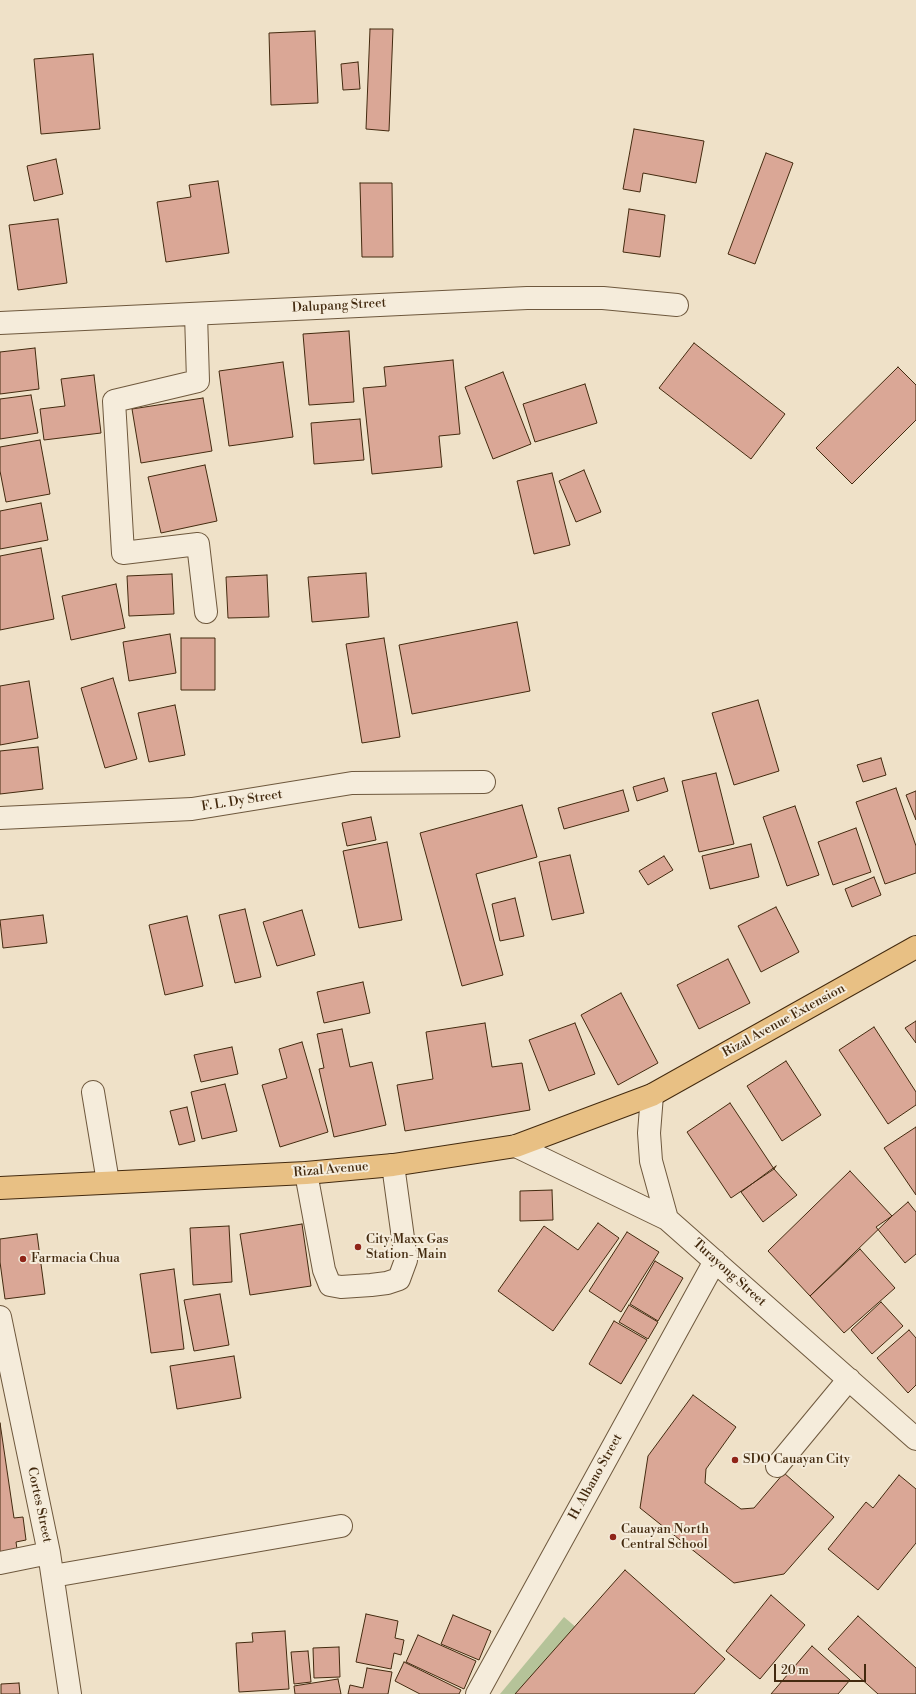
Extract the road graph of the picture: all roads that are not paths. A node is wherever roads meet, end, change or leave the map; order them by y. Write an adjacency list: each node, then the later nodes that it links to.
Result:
1 (678, 305): 2 (street, Dalupang Street)
2 (196, 314): 3 (street, Dalupang Street); 4 (street)
3 (0, 324)
4 (206, 612)
5 (484, 782): 6 (street, F. L. Dy Street)
6 (0, 818)
7 (916, 948): 9 (main road, Rizal Avenue Extension)
8 (93, 1092): 13 (street)
9 (652, 1095): 10 (main road, Rizal Avenue); 15 (street)
10 (516, 1146): 11 (main road, Rizal Avenue); 15 (street, Turayong Street)
11 (393, 1165): 12 (main road, Rizal Avenue); 12 (street)
12 (306, 1172): 13 (main road, Rizal Avenue)
13 (108, 1182): 14 (main road, Rizal Avenue)
14 (0, 1188)
15 (668, 1218): 16 (street, Turayong Street)
16 (715, 1261): 18 (street, Turayong Street); 26 (street, H. Albano Street)
17 (0, 1317): 22 (street, Cortes Street)
18 (849, 1379): 19 (street, Turayong Street); 20 (street)
19 (916, 1439)
20 (777, 1466)
21 (341, 1526): 24 (street)
22 (49, 1553): 23 (street); 24 (street, Cortes Street)
23 (0, 1564)
24 (53, 1576): 25 (street, Cortes Street)
25 (70, 1694)
26 (477, 1694)

